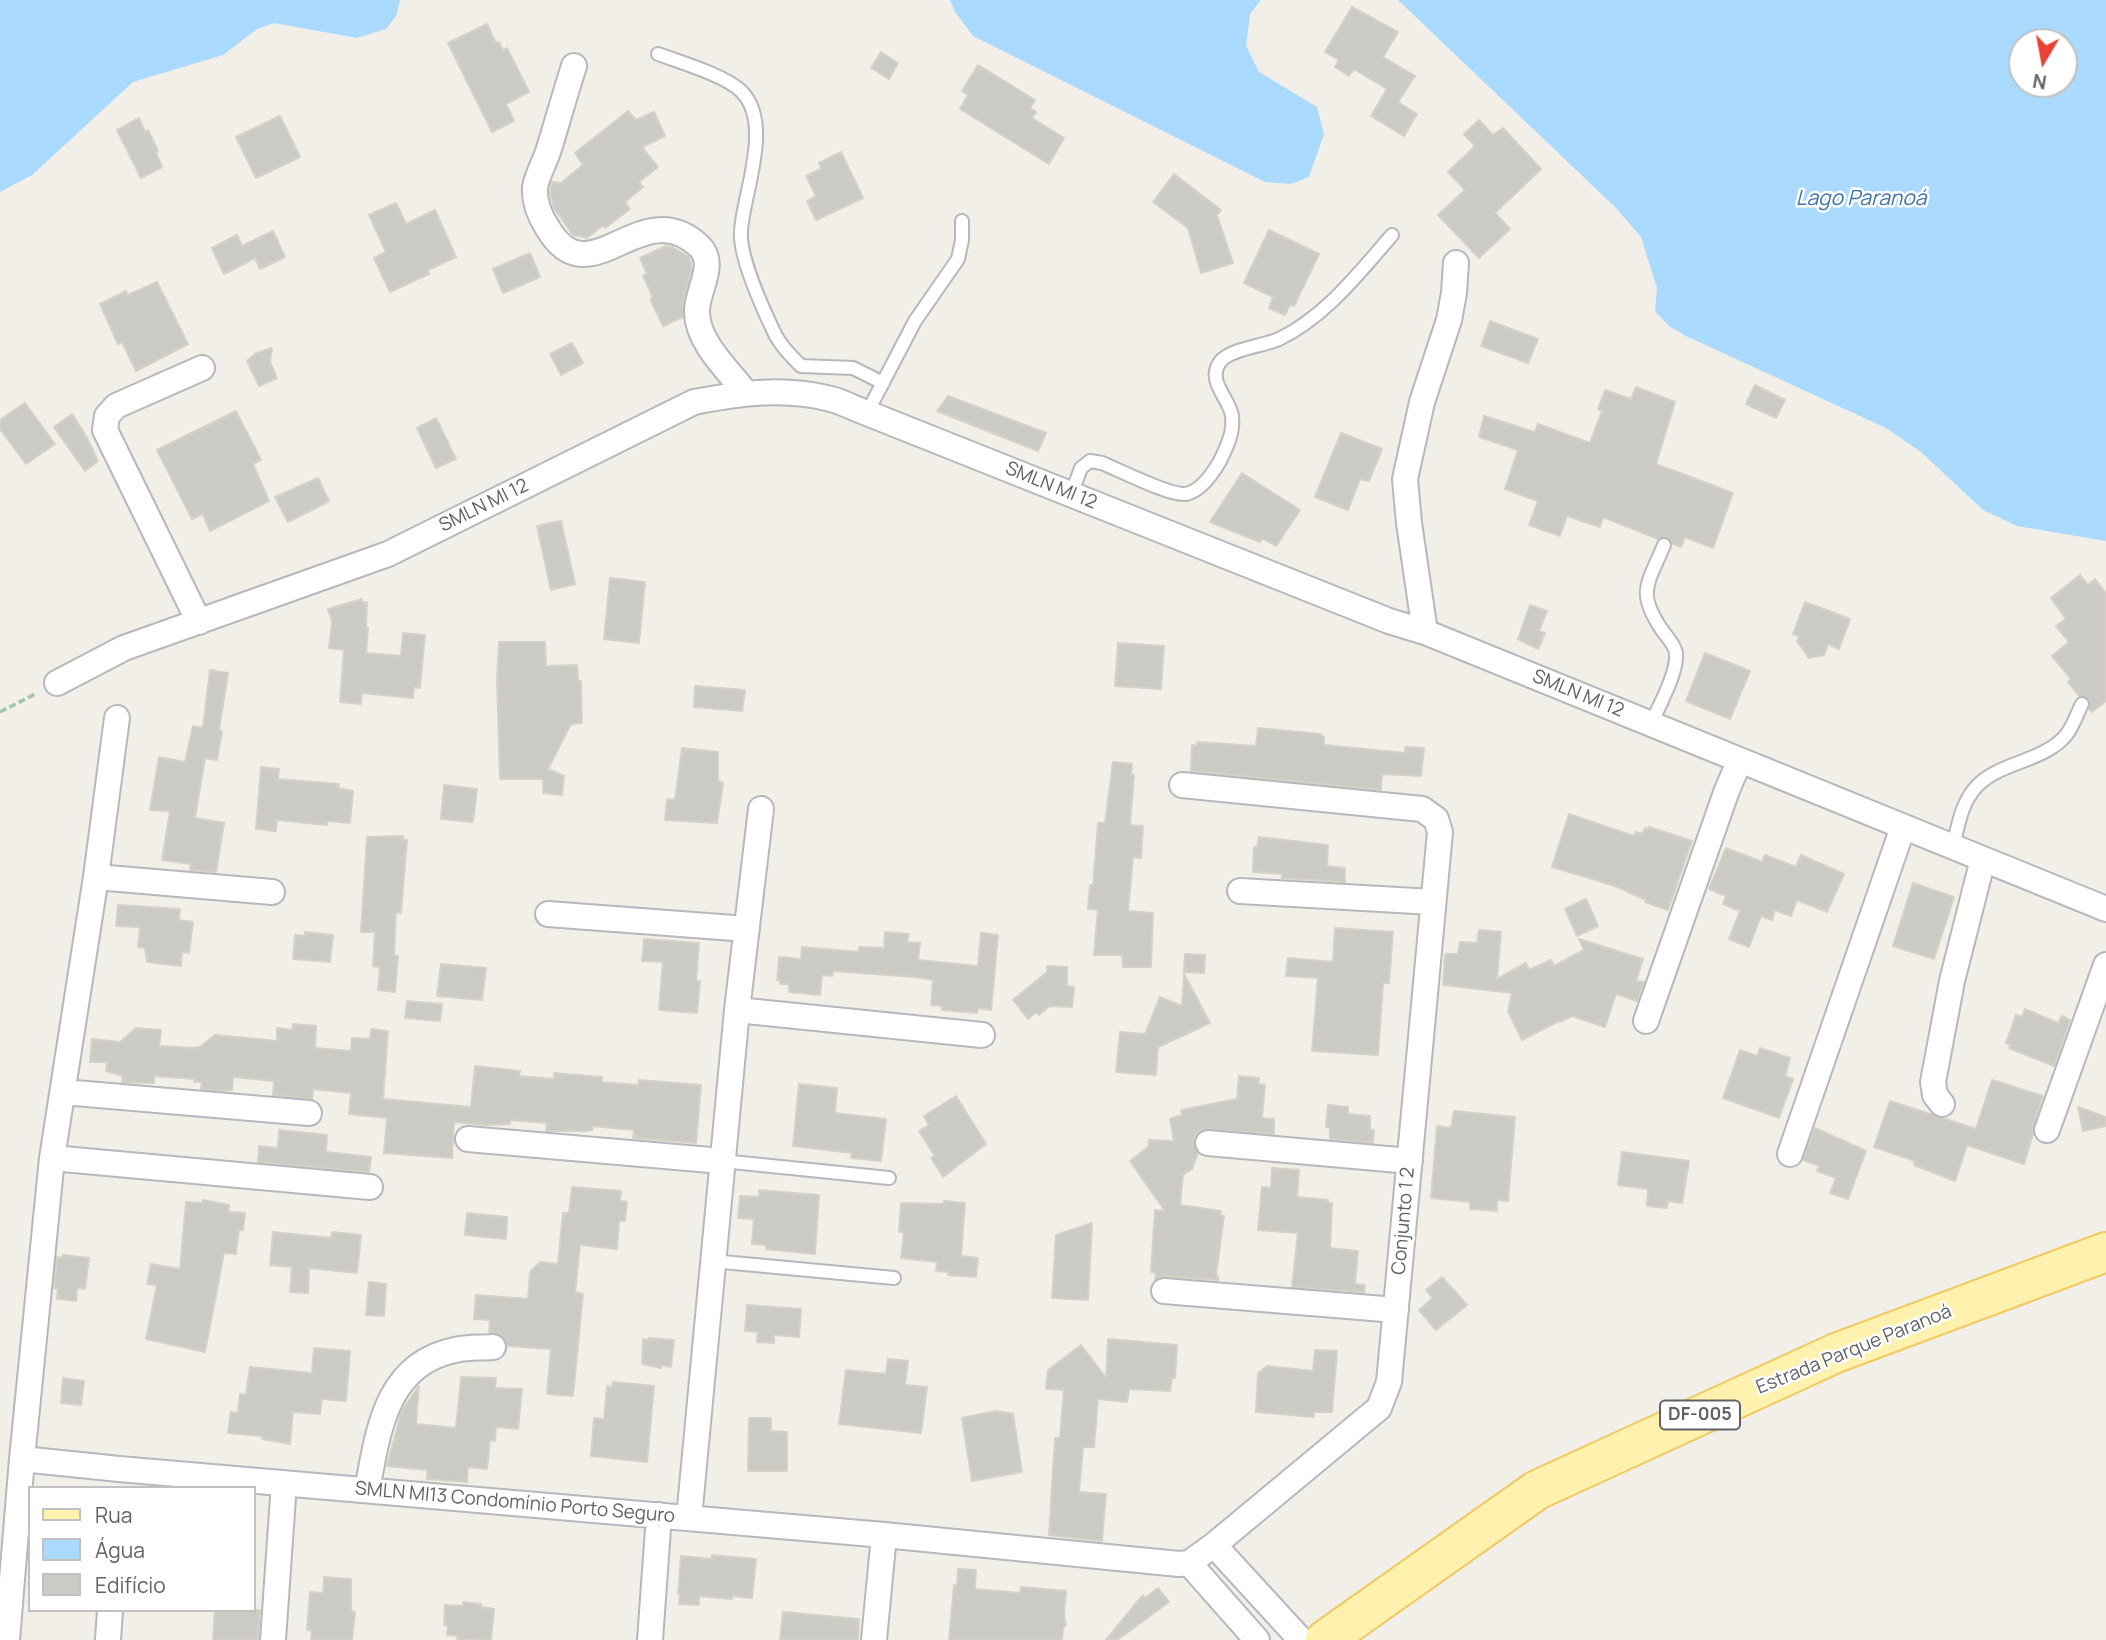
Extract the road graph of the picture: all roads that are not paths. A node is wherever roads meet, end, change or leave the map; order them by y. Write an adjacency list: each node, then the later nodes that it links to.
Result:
1 (659, 54): 7 (lane)
2 (574, 66): 8 (street)
3 (961, 221): 7 (lane)
4 (1392, 235): 10 (lane)
5 (1456, 263): 13 (street)
6 (202, 368): 12 (street)
7 (883, 383): 9 (lane)
8 (745, 392): 9 (street, SMLN MI 12); 12 (street, SMLN MI 12)
9 (867, 413): 10 (street, SMLN MI 12)
10 (1071, 495): 13 (street, SMLN MI 12)
11 (1664, 545): 17 (lane)
12 (199, 622): 14 (street, SMLN MI 12)
13 (1425, 632): 17 (street, SMLN MI 12)
14 (57, 682)
15 (2082, 705): 22 (lane)
16 (117, 718): 24 (street)
17 (1651, 724): 18 (street, SMLN MI 12)
18 (1740, 760): 21 (street, SMLN MI 12); 33 (street)
19 (1182, 785): 27 (street, Conjunto 1 2)
20 (761, 809): 30 (street)
21 (1903, 827): 22 (street, SMLN MI 12); 41 (street)
22 (1953, 847): 23 (street, SMLN MI 12)
23 (1983, 859): 28 (street, SMLN MI 12); 36 (street)
24 (96, 877): 26 (street); 35 (street)
25 (1241, 891): 27 (street)
26 (272, 892)
27 (1433, 902): 44 (street, Conjunto 1 2)
28 (2106, 909)
29 (548, 914): 30 (street)
30 (747, 929): 32 (street)
31 (2106, 965): 38 (street)
32 (737, 1010): 34 (street); 43 (street)
33 (1646, 1021)
34 (982, 1035)
35 (63, 1092): 37 (street); 42 (street)
36 (1942, 1104)
37 (309, 1113)
38 (2047, 1130)
39 (468, 1139): 43 (street)
40 (1208, 1143): 44 (street)
41 (1790, 1154)
42 (52, 1158): 46 (street); 53 (street)
43 (722, 1161): 45 (lane); 48 (street)
44 (1409, 1161): 51 (street, Conjunto 1 2)
45 (889, 1178)
46 (370, 1187)
47 (2106, 1252): 72 (main road, Estrada Parque Paranoá / DF-005)
48 (712, 1261): 49 (lane); 58 (street)
49 (894, 1278)
50 (1164, 1291): 51 (street)
51 (1396, 1310): 60 (street, Conjunto 1 2)
52 (493, 1347): 56 (street)
53 (22, 1459): 54 (street, SMLN MI13 Condomínio Porto Seguro); 65 (street)
54 (118, 1478): 55 (street, SMLN MI13 Condomínio Porto Seguro)
55 (284, 1483): 56 (street, SMLN MI13 Condomínio Porto Seguro); 67 (street)
56 (367, 1490): 57 (street, SMLN MI13 Condomínio Porto Seguro)
57 (659, 1515): 58 (street, SMLN MI13 Condomínio Porto Seguro); 68 (street)
58 (689, 1518): 59 (street, SMLN MI13 Condomínio Porto Seguro)
59 (884, 1535): 61 (street, SMLN MI13 Condomínio Porto Seguro); 69 (street)
60 (1214, 1545): 61 (street); 62 (street)
61 (1189, 1563): 63 (street)
62 (1258, 1590): 63 (street); 71 (street)
63 (1232, 1609): 70 (street)
64 (110, 1612): 66 (street)
65 (7, 1640)
66 (108, 1640)
67 (273, 1640)
68 (650, 1640)
69 (874, 1640)
70 (1258, 1640)
71 (1301, 1640)
72 (1325, 1640)

